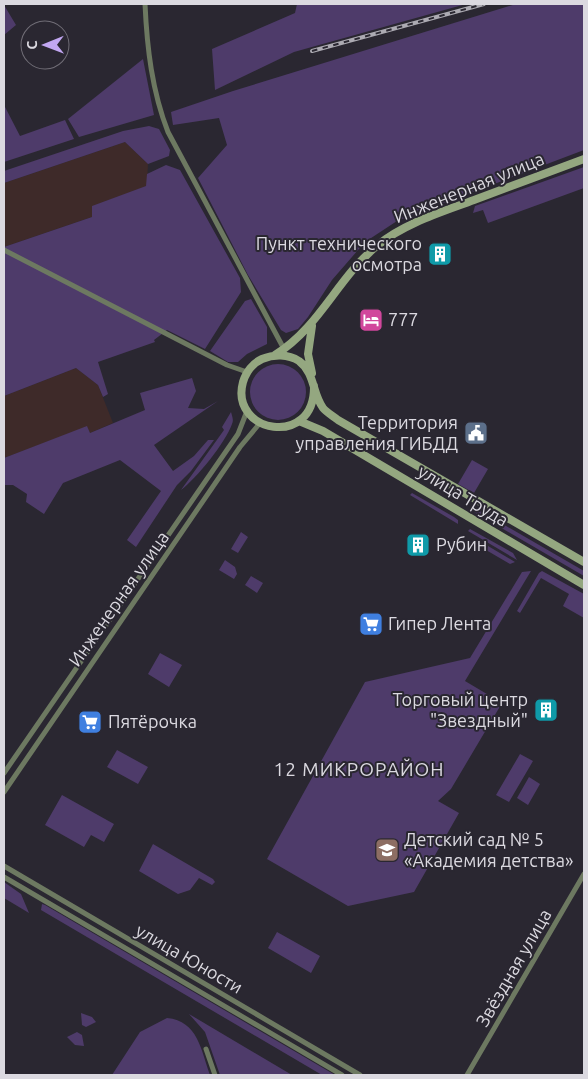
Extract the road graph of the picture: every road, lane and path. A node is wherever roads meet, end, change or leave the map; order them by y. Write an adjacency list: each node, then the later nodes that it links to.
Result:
1 (145, 4): 5 (street)
2 (584, 159): 4 (main road, Инженерная улица)
3 (4, 250): 7 (street)
4 (313, 324): 5 (main road, Инженерная улица); 8 (main road, Инженерная улица)
5 (284, 349): 6 (main road, Инженерная улица)
6 (275, 355): 7 (main road, Инженерная улица); 8 (main road)
7 (247, 372): 9 (main road)
8 (313, 383): 10 (main road, Инженерная улица); 12 (main road, улица Труда)
9 (247, 411): 11 (main road); 14 (street, Инженерная улица)
10 (299, 422): 11 (main road); 13 (main road, улица Труда)
11 (260, 423): 15 (street, Инженерная улица)
12 (584, 562)
13 (584, 585)
14 (4, 773)
15 (4, 792)
16 (4, 866): 22 (street, улица Юности)
17 (584, 874): 23 (street, Звёздная улица)
18 (4, 877): 21 (street, улица Юности)
19 (206, 1049): 20 (street)
20 (215, 1075)
21 (342, 1075)
22 (360, 1075)
23 (467, 1075)

